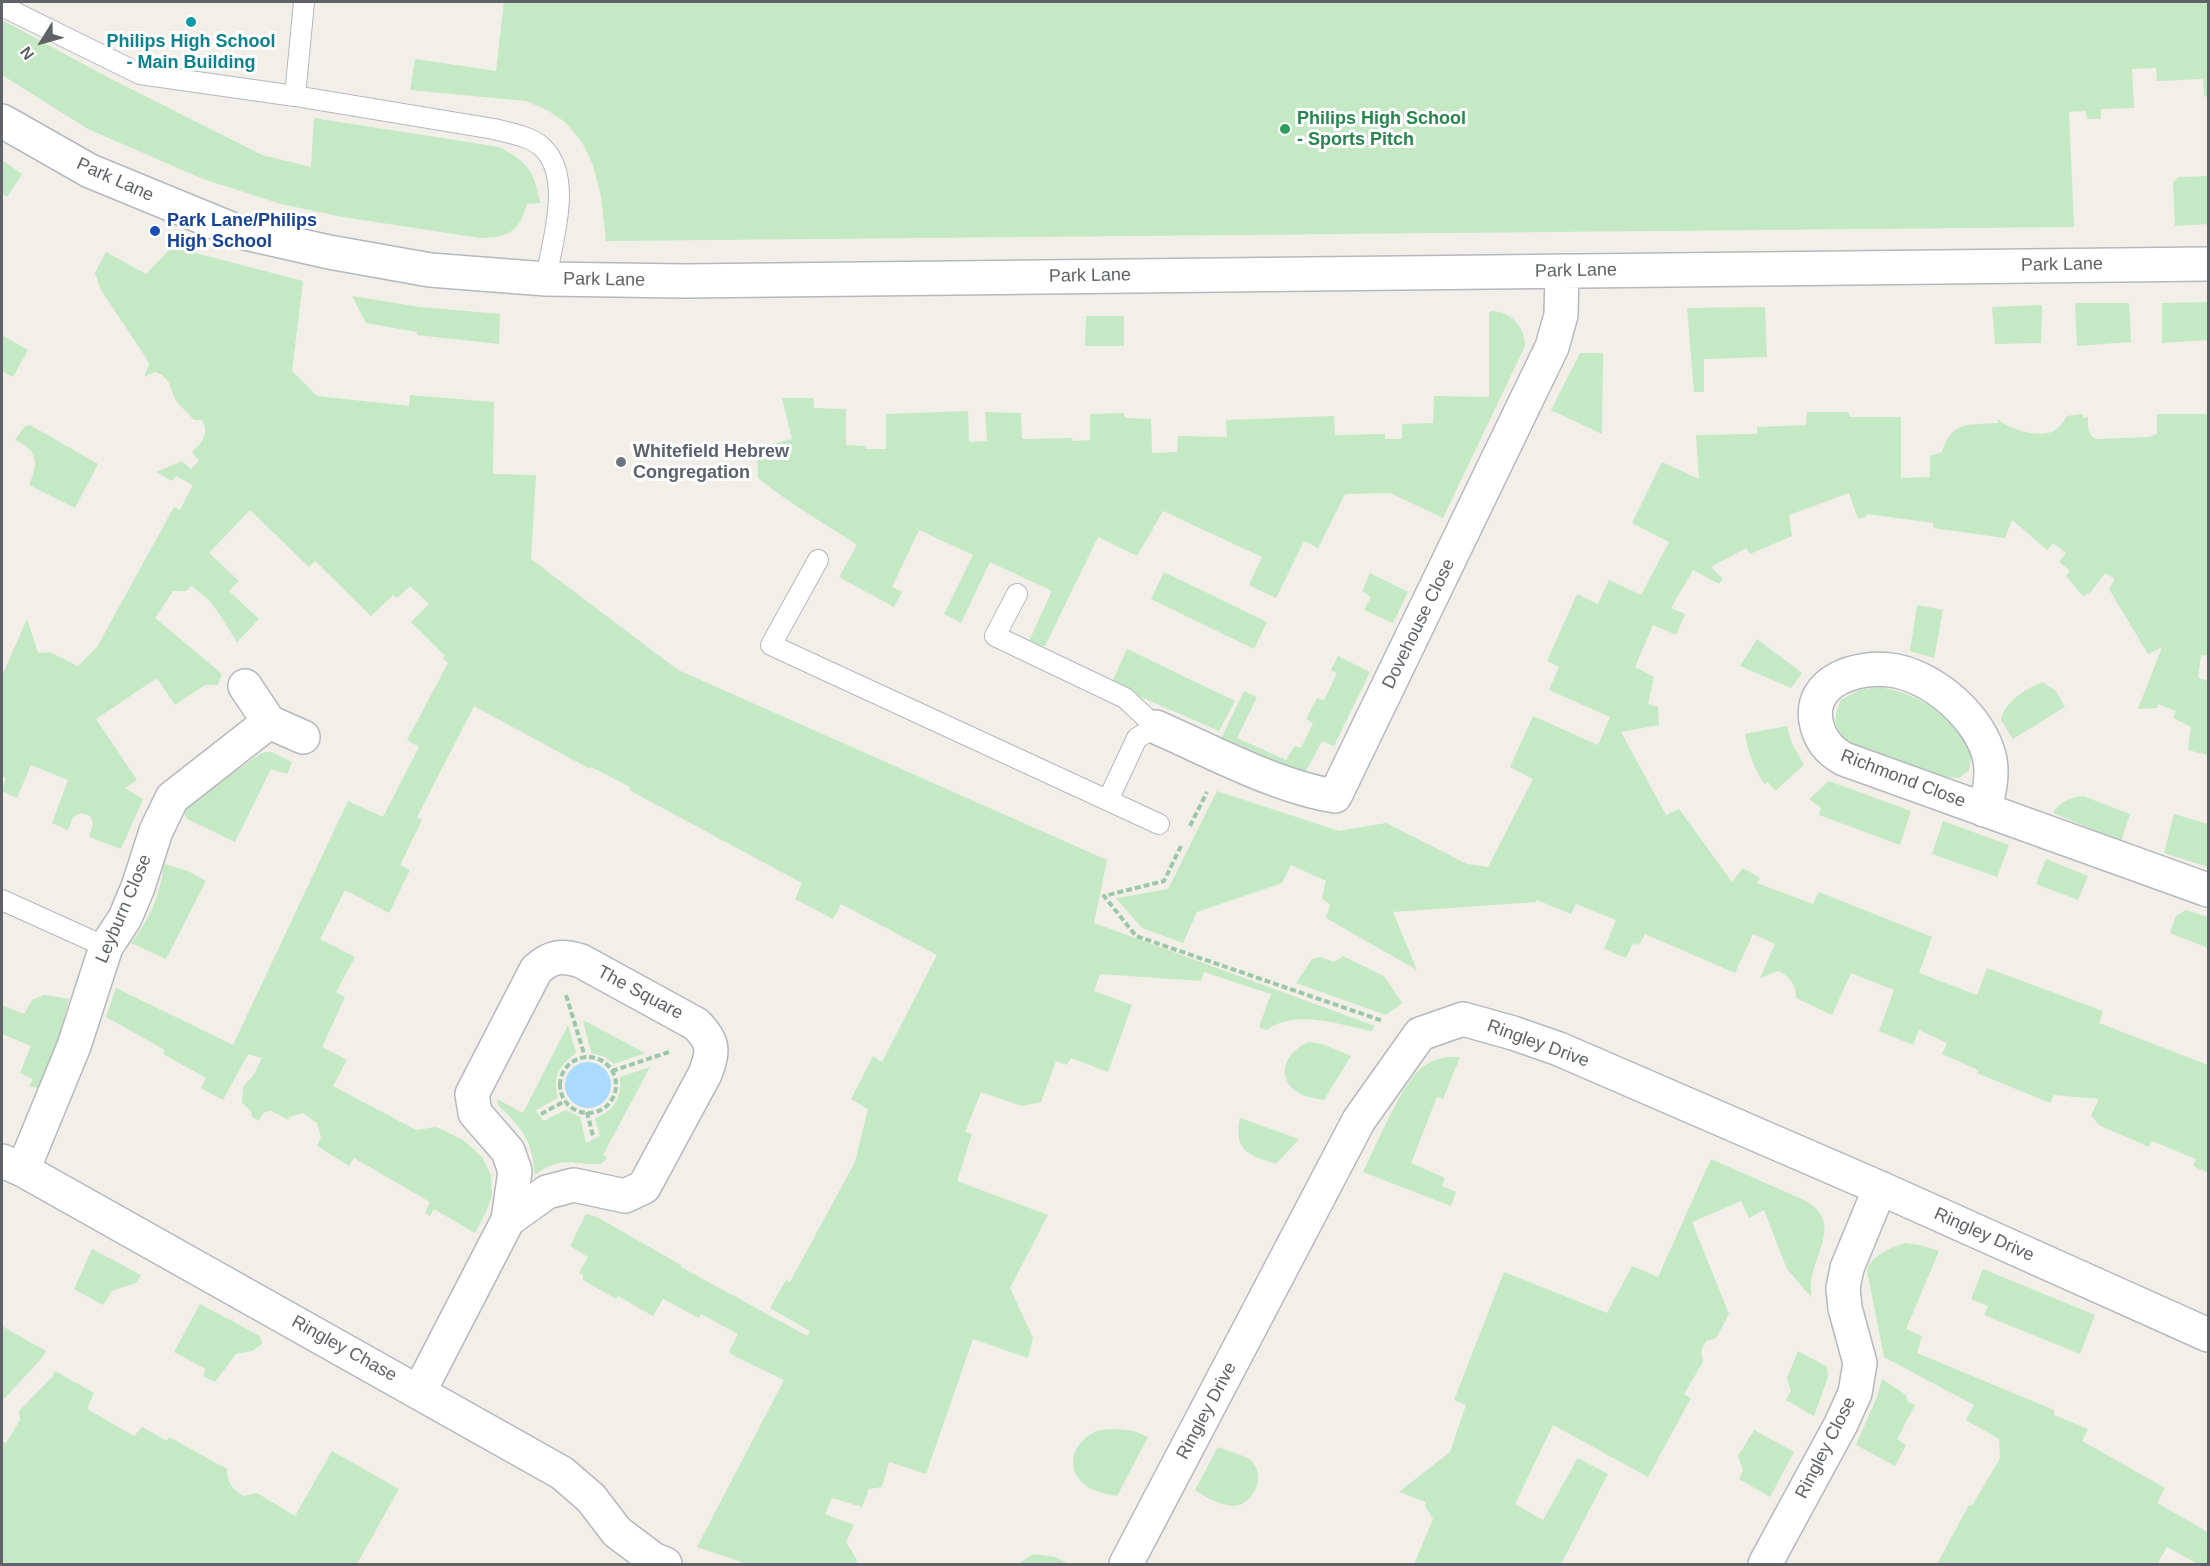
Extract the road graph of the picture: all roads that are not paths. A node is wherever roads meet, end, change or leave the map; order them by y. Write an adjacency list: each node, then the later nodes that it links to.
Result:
1 (304, 2): 3 (lane)
2 (2, 6): 3 (lane)
3 (295, 96): 7 (lane)
4 (2, 121): 7 (street, Park Lane)
5 (2208, 264): 6 (street, Park Lane)
6 (1562, 271): 7 (street, Park Lane); 12 (street, Dovehouse Close)
7 (546, 279)
8 (818, 560): 14 (lane)
9 (1017, 594): 12 (lane)
10 (245, 687): 11 (street)
11 (269, 722): 13 (street); 19 (street, Leyburn Close)
12 (1156, 727): 14 (lane)
13 (303, 737)
14 (1108, 800): 16 (lane)
15 (1984, 810): 15 (street, Richmond Close); 17 (street, Richmond Close)
16 (1159, 824)
17 (2208, 890)
18 (2, 900): 19 (lane)
19 (106, 947): 20 (street, Leyburn Close)
20 (12, 1166): 24 (street, Ringley Chase)
21 (1880, 1188): 23 (street, Ringley Drive); 26 (street, Ringley Drive); 27 (street, Ringley Close)
22 (508, 1220): 22 (street, The Square); 24 (street)
23 (2208, 1335)
24 (419, 1392): 25 (street, Ringley Chase)
25 (665, 1564)
26 (1126, 1564)
27 (1765, 1564)

